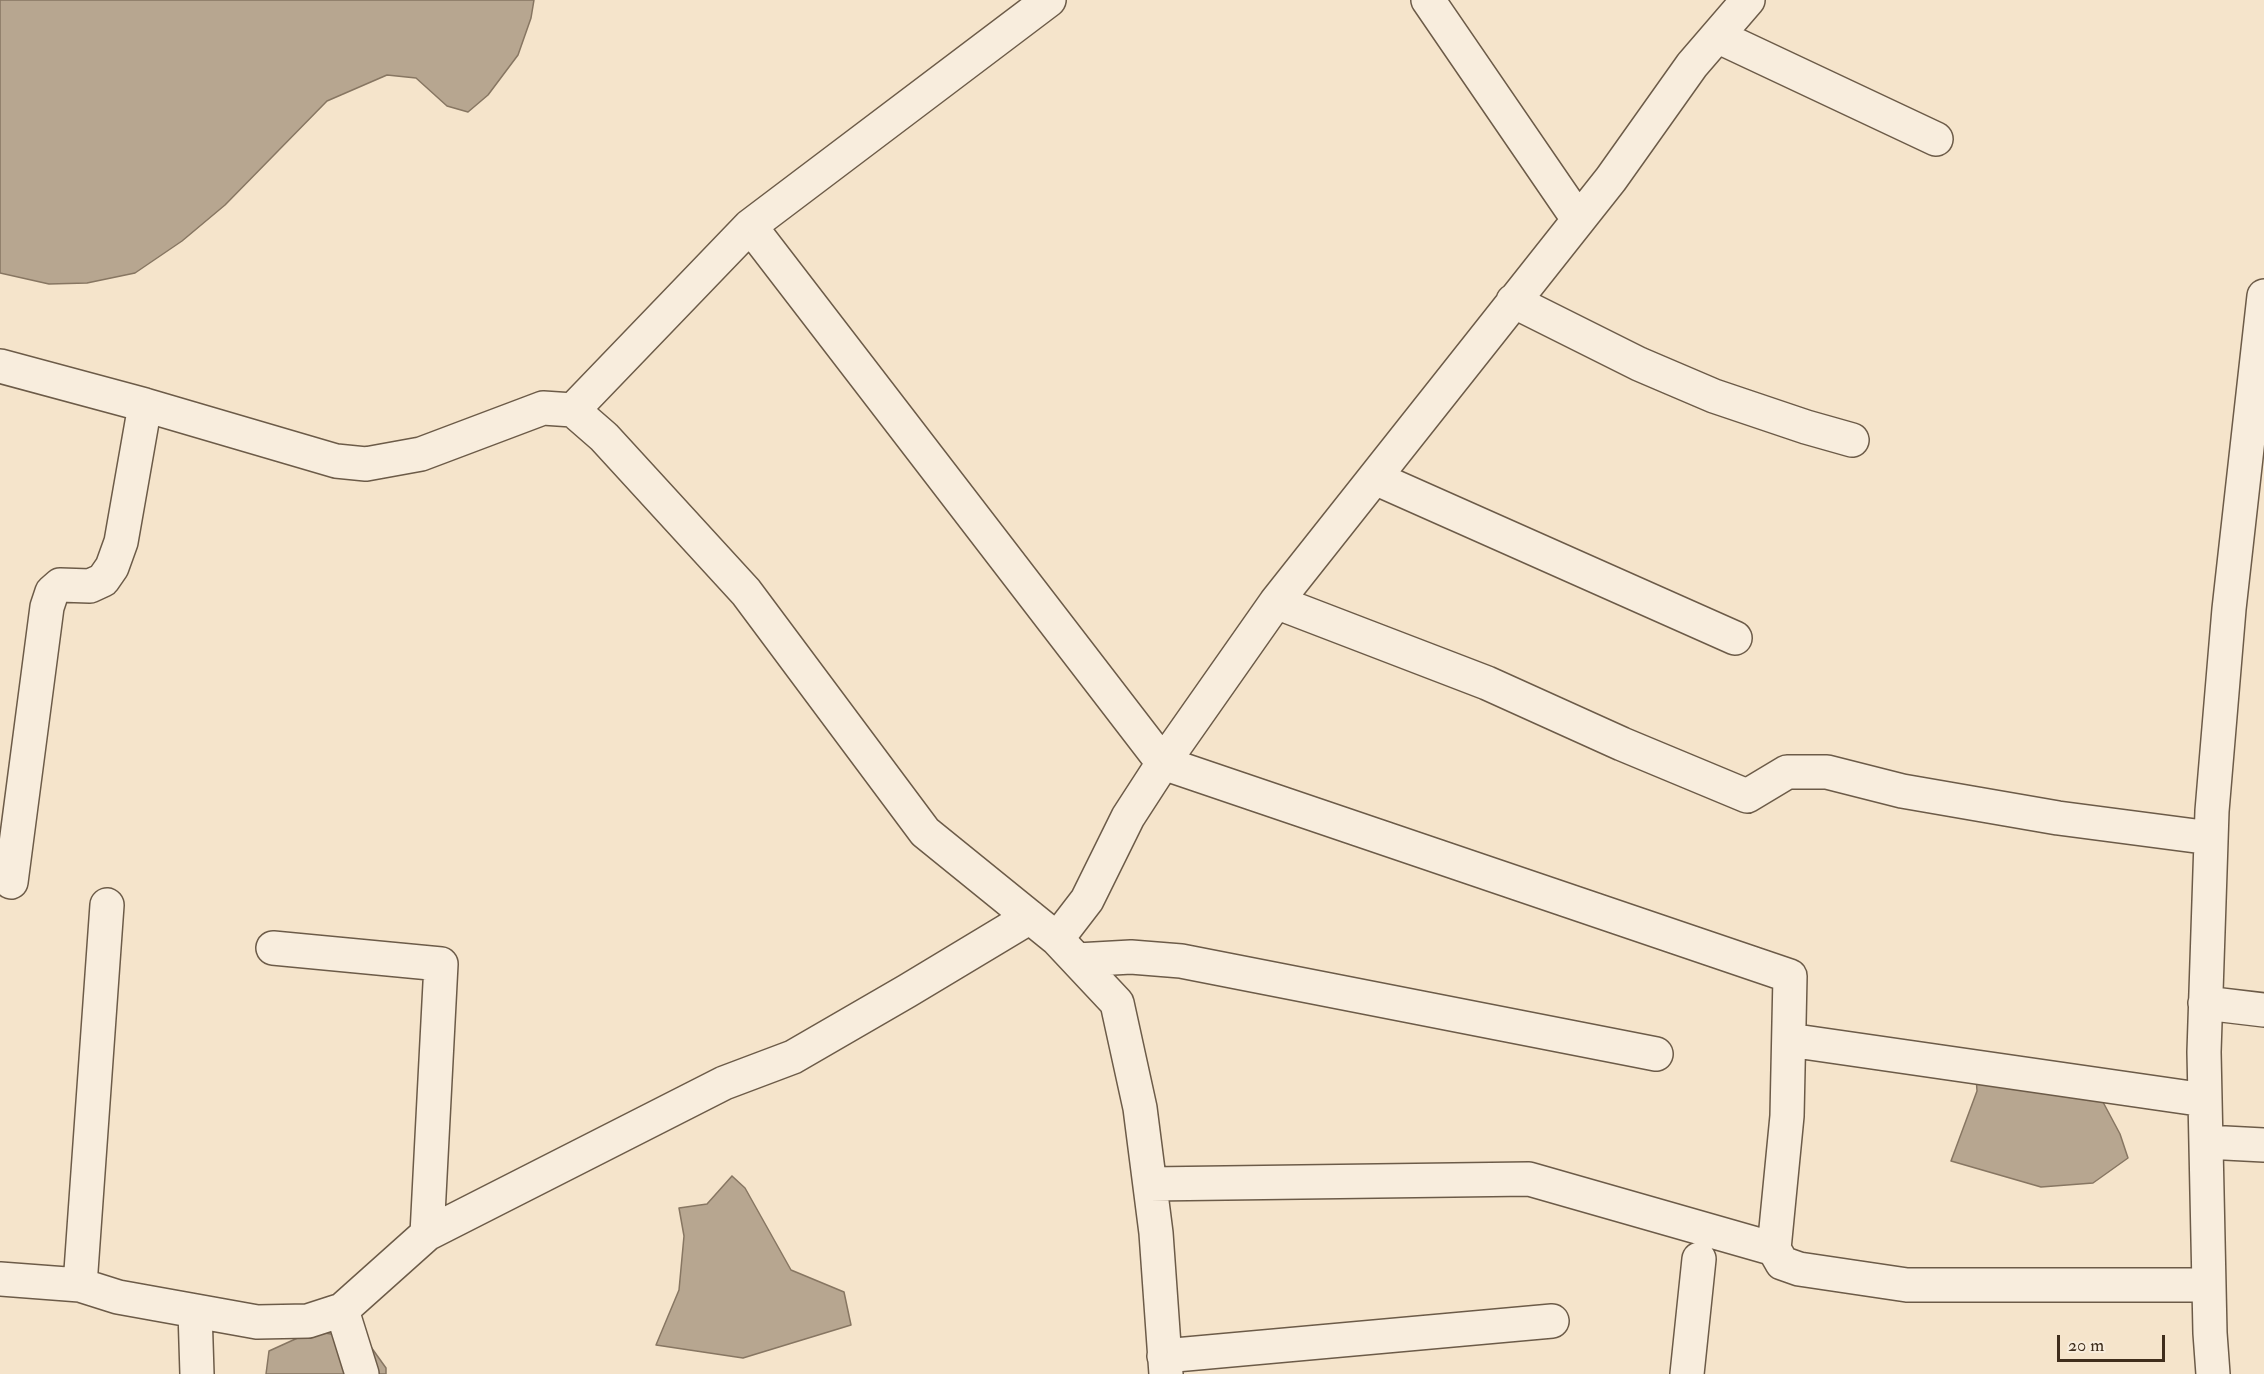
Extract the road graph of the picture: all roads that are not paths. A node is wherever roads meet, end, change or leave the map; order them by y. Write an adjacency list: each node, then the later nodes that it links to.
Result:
1 (1049, 0): 7 (street)
2 (1428, 0): 6 (street)
3 (1748, 0): 4 (street)
4 (1717, 36): 5 (street); 6 (street)
5 (1935, 139)
6 (1578, 219): 9 (street)
7 (750, 226): 12 (street); 17 (street)
8 (2264, 296): 18 (street)
9 (1513, 301): 13 (street); 14 (street)
10 (0, 366): 11 (street)
11 (145, 405): 12 (street); 19 (street)
12 (573, 410): 21 (street)
13 (1852, 440)
14 (1375, 478): 15 (street); 16 (street)
15 (1276, 602): 17 (street); 18 (street)
16 (1735, 638)
17 (1163, 763): 23 (street); 26 (street)
18 (2211, 838): 24 (street)
19 (11, 882)
20 (107, 905): 36 (street)
21 (1030, 917): 23 (street); 32 (street)
22 (273, 948): 32 (street)
23 (1067, 950): 27 (street); 31 (street)
24 (2205, 1003): 25 (street); 28 (street)
25 (2264, 1010)
26 (1789, 1041): 28 (street); 33 (street)
27 (1656, 1054)
28 (2205, 1100): 29 (street)
29 (2206, 1142): 30 (street); 37 (street)
30 (2264, 1145)
31 (1150, 1184): 33 (street); 41 (street)
32 (427, 1234): 38 (street)
33 (1774, 1249): 37 (street)
34 (1699, 1259): 44 (street)
35 (0, 1279): 36 (street)
36 (80, 1285): 39 (street)
37 (2209, 1285): 45 (street)
38 (342, 1310): 39 (street); 43 (street)
39 (195, 1311): 42 (street)
40 (1552, 1321): 41 (street)
41 (1165, 1365)
42 (197, 1374)
43 (362, 1374)
44 (1688, 1374)
45 (2213, 1374)

